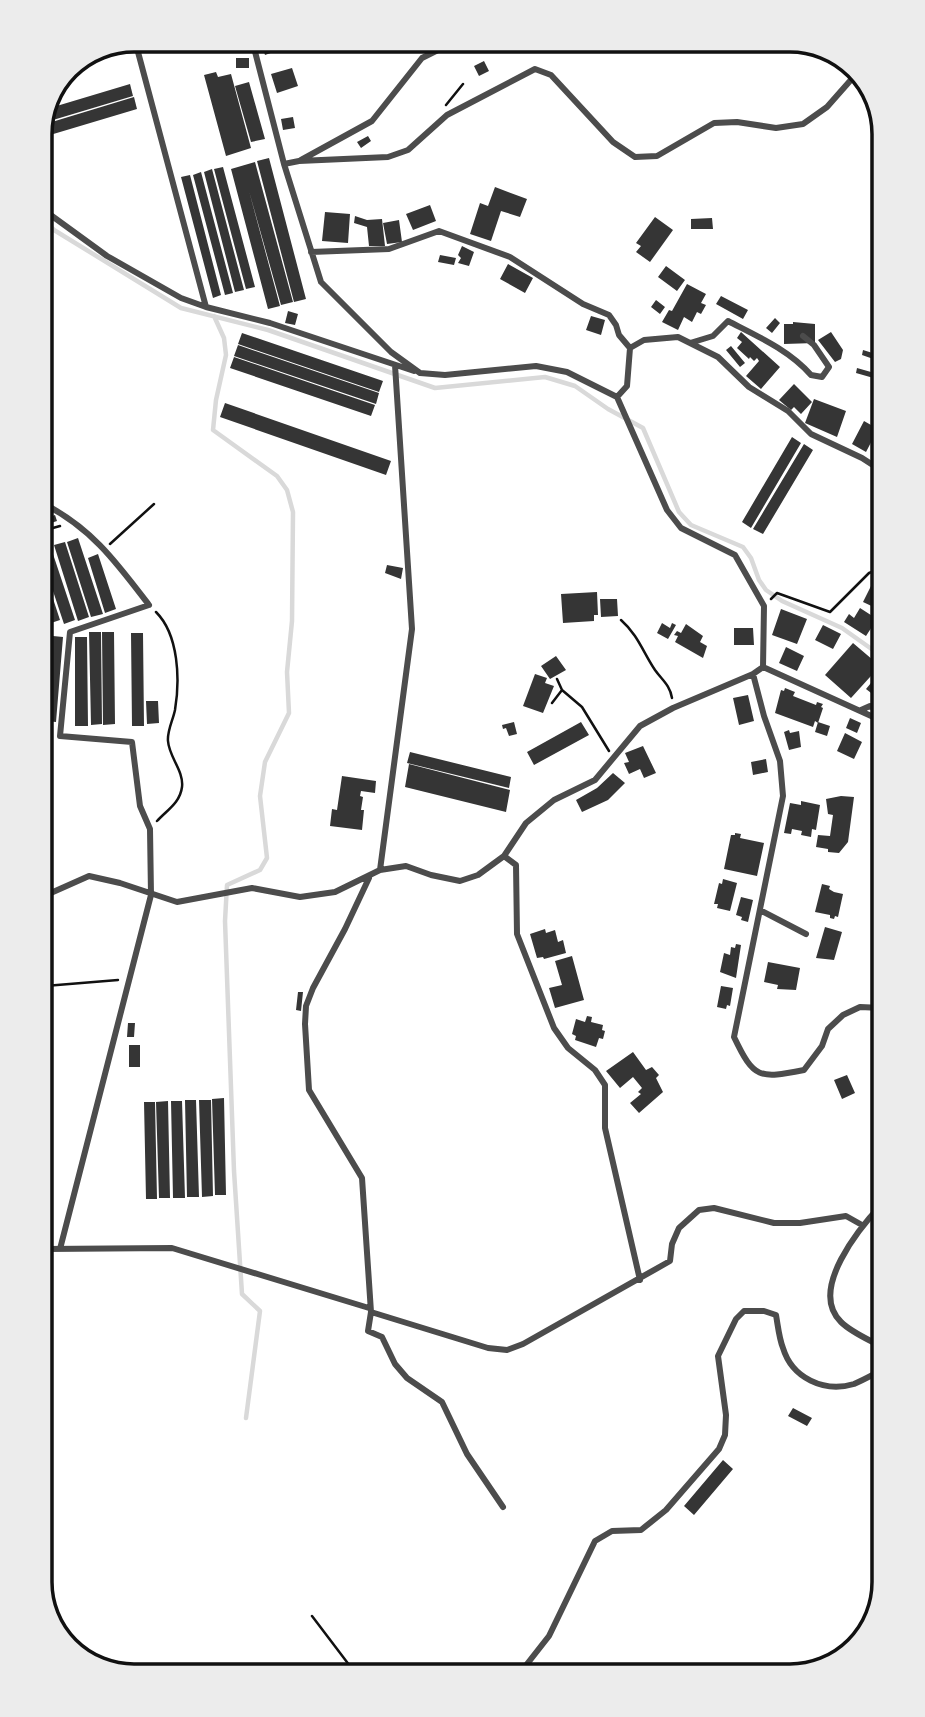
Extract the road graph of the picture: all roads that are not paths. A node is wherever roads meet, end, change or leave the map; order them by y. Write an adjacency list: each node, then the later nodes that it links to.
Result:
1 (138, 52): 9 (street)
2 (256, 52): 6 (street)
3 (433, 52): 5 (street)
4 (851, 80): 5 (street)
5 (299, 161): 6 (street)
6 (284, 164): 8 (street)
7 (53, 217): 9 (street)
8 (311, 252): 12 (street); 14 (street)
9 (206, 307): 13 (street)
10 (803, 336): 11 (street)
11 (690, 343): 12 (street); 16 (street)
12 (630, 348): 15 (street)
13 (395, 365): 14 (street); 24 (street)
14 (420, 373): 15 (street)
15 (617, 397): 18 (street)
16 (872, 464)
17 (53, 508): 27 (street)
18 (763, 667): 19 (street); 21 (street)
19 (753, 674): 23 (street); 28 (street)
20 (872, 707): 21 (street)
21 (861, 710): 22 (street)
22 (872, 716)
23 (504, 856): 24 (street); 35 (street)
24 (380, 870): 25 (street)
25 (369, 877): 27 (street); 36 (street)
26 (53, 892): 27 (street)
27 (151, 895): 34 (street)
28 (761, 910): 29 (street); 30 (street)
29 (806, 934)
30 (872, 1007)
31 (872, 1214): 32 (street)
32 (862, 1224): 35 (street); 37 (street)
33 (53, 1249): 34 (street)
34 (60, 1249): 36 (street)
35 (640, 1280): 36 (street)
36 (370, 1310): 39 (street)
37 (872, 1341)
38 (872, 1375): 40 (street)
39 (503, 1507)
40 (526, 1664)

